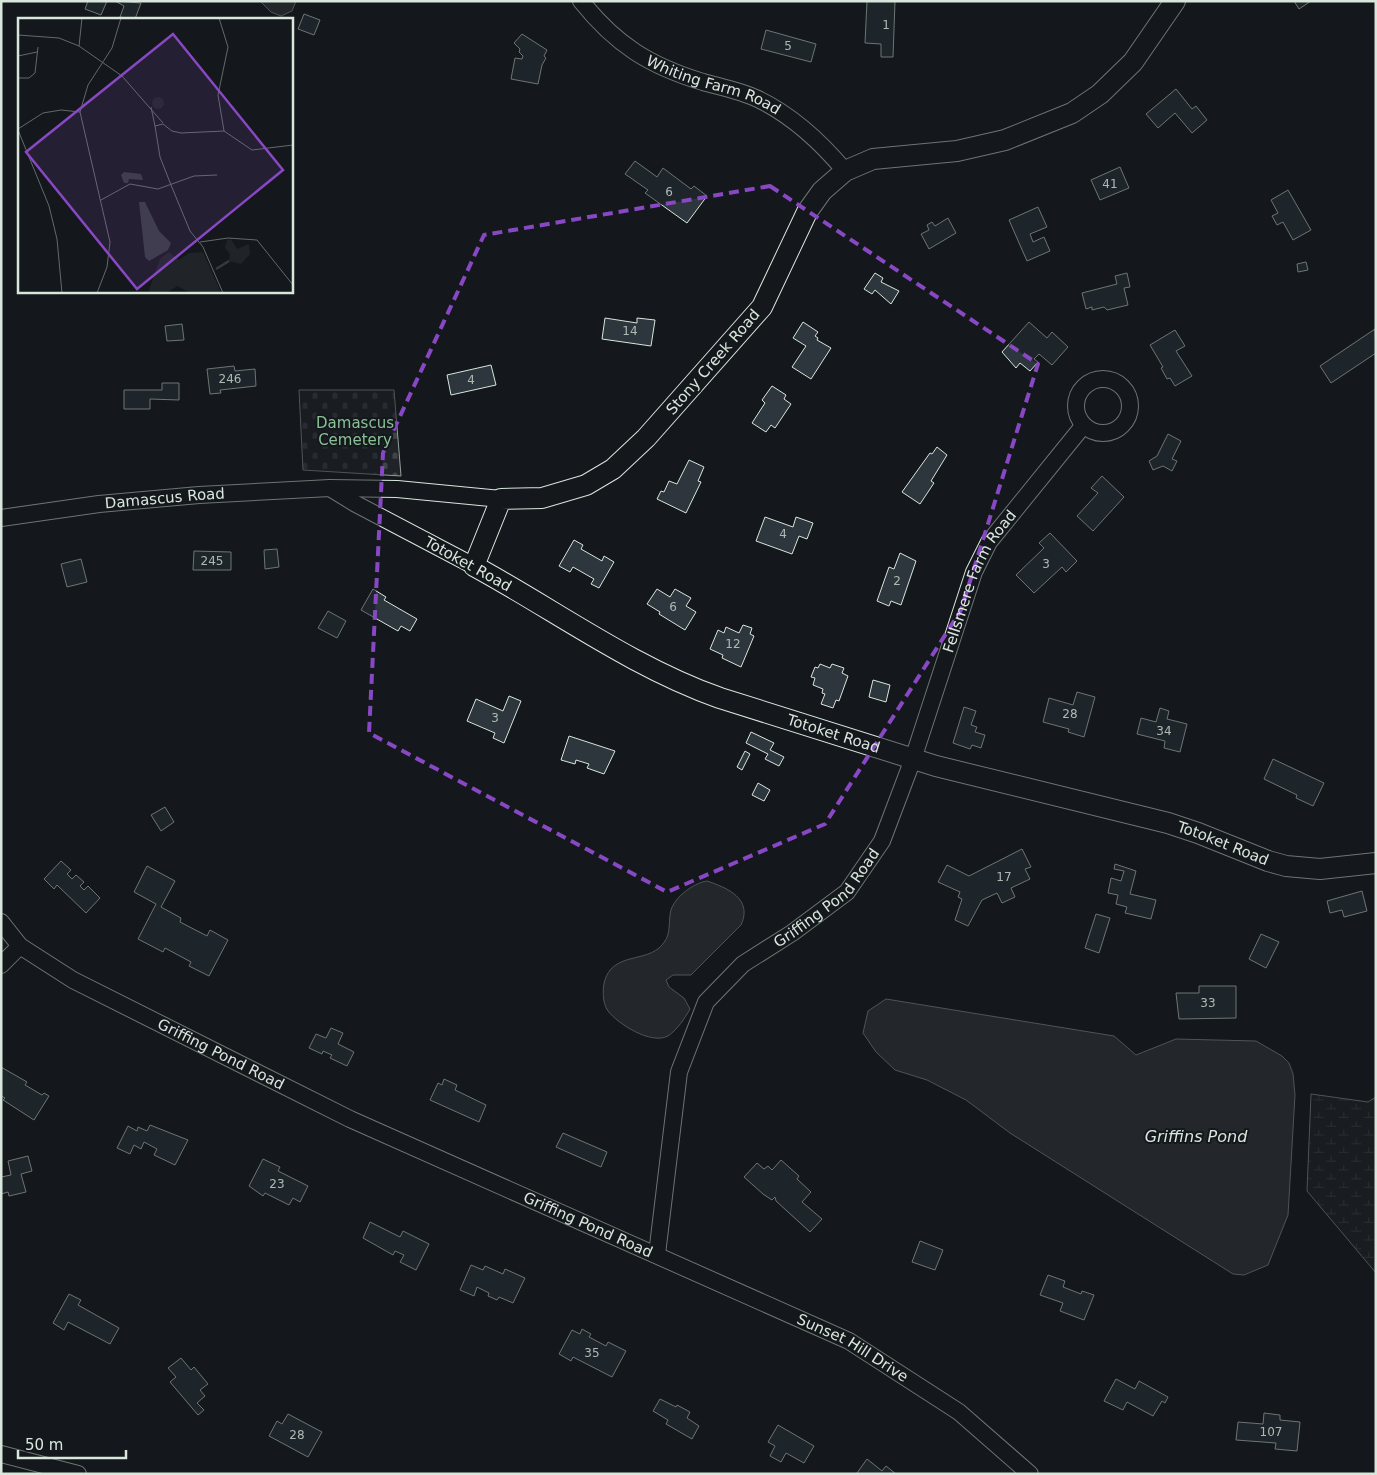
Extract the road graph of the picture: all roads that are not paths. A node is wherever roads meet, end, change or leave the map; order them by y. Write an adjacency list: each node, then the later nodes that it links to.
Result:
1 (581, 1): 3 (street, Whiting Farm Road)
2 (1175, 1): 3 (main road, Stony Creek Road)
3 (845, 171): 6 (main road, Stony Creek Road)
4 (1083, 426): 9 (street, Fellsmere Farm Road)
5 (330, 488): 6 (street, Stony Creek Road); 7 (street, Damascus Road); 8 (street, Totoket Road)
6 (501, 500): 8 (main road)
7 (1, 518)
8 (474, 566): 9 (main road, Totoket Road)
9 (913, 759): 10 (main road, Totoket Road); 14 (street, Griffing Pond Road)
10 (1376, 863)
11 (1, 922): 12 (street, Griffing Pond Road)
12 (20, 946): 13 (street); 14 (street, Griffing Pond Road)
13 (1, 965)
14 (657, 1254): 17 (street, Sunset Hill Drive)
15 (1, 1454): 16 (street)
16 (78, 1474)
17 (1030, 1474)

